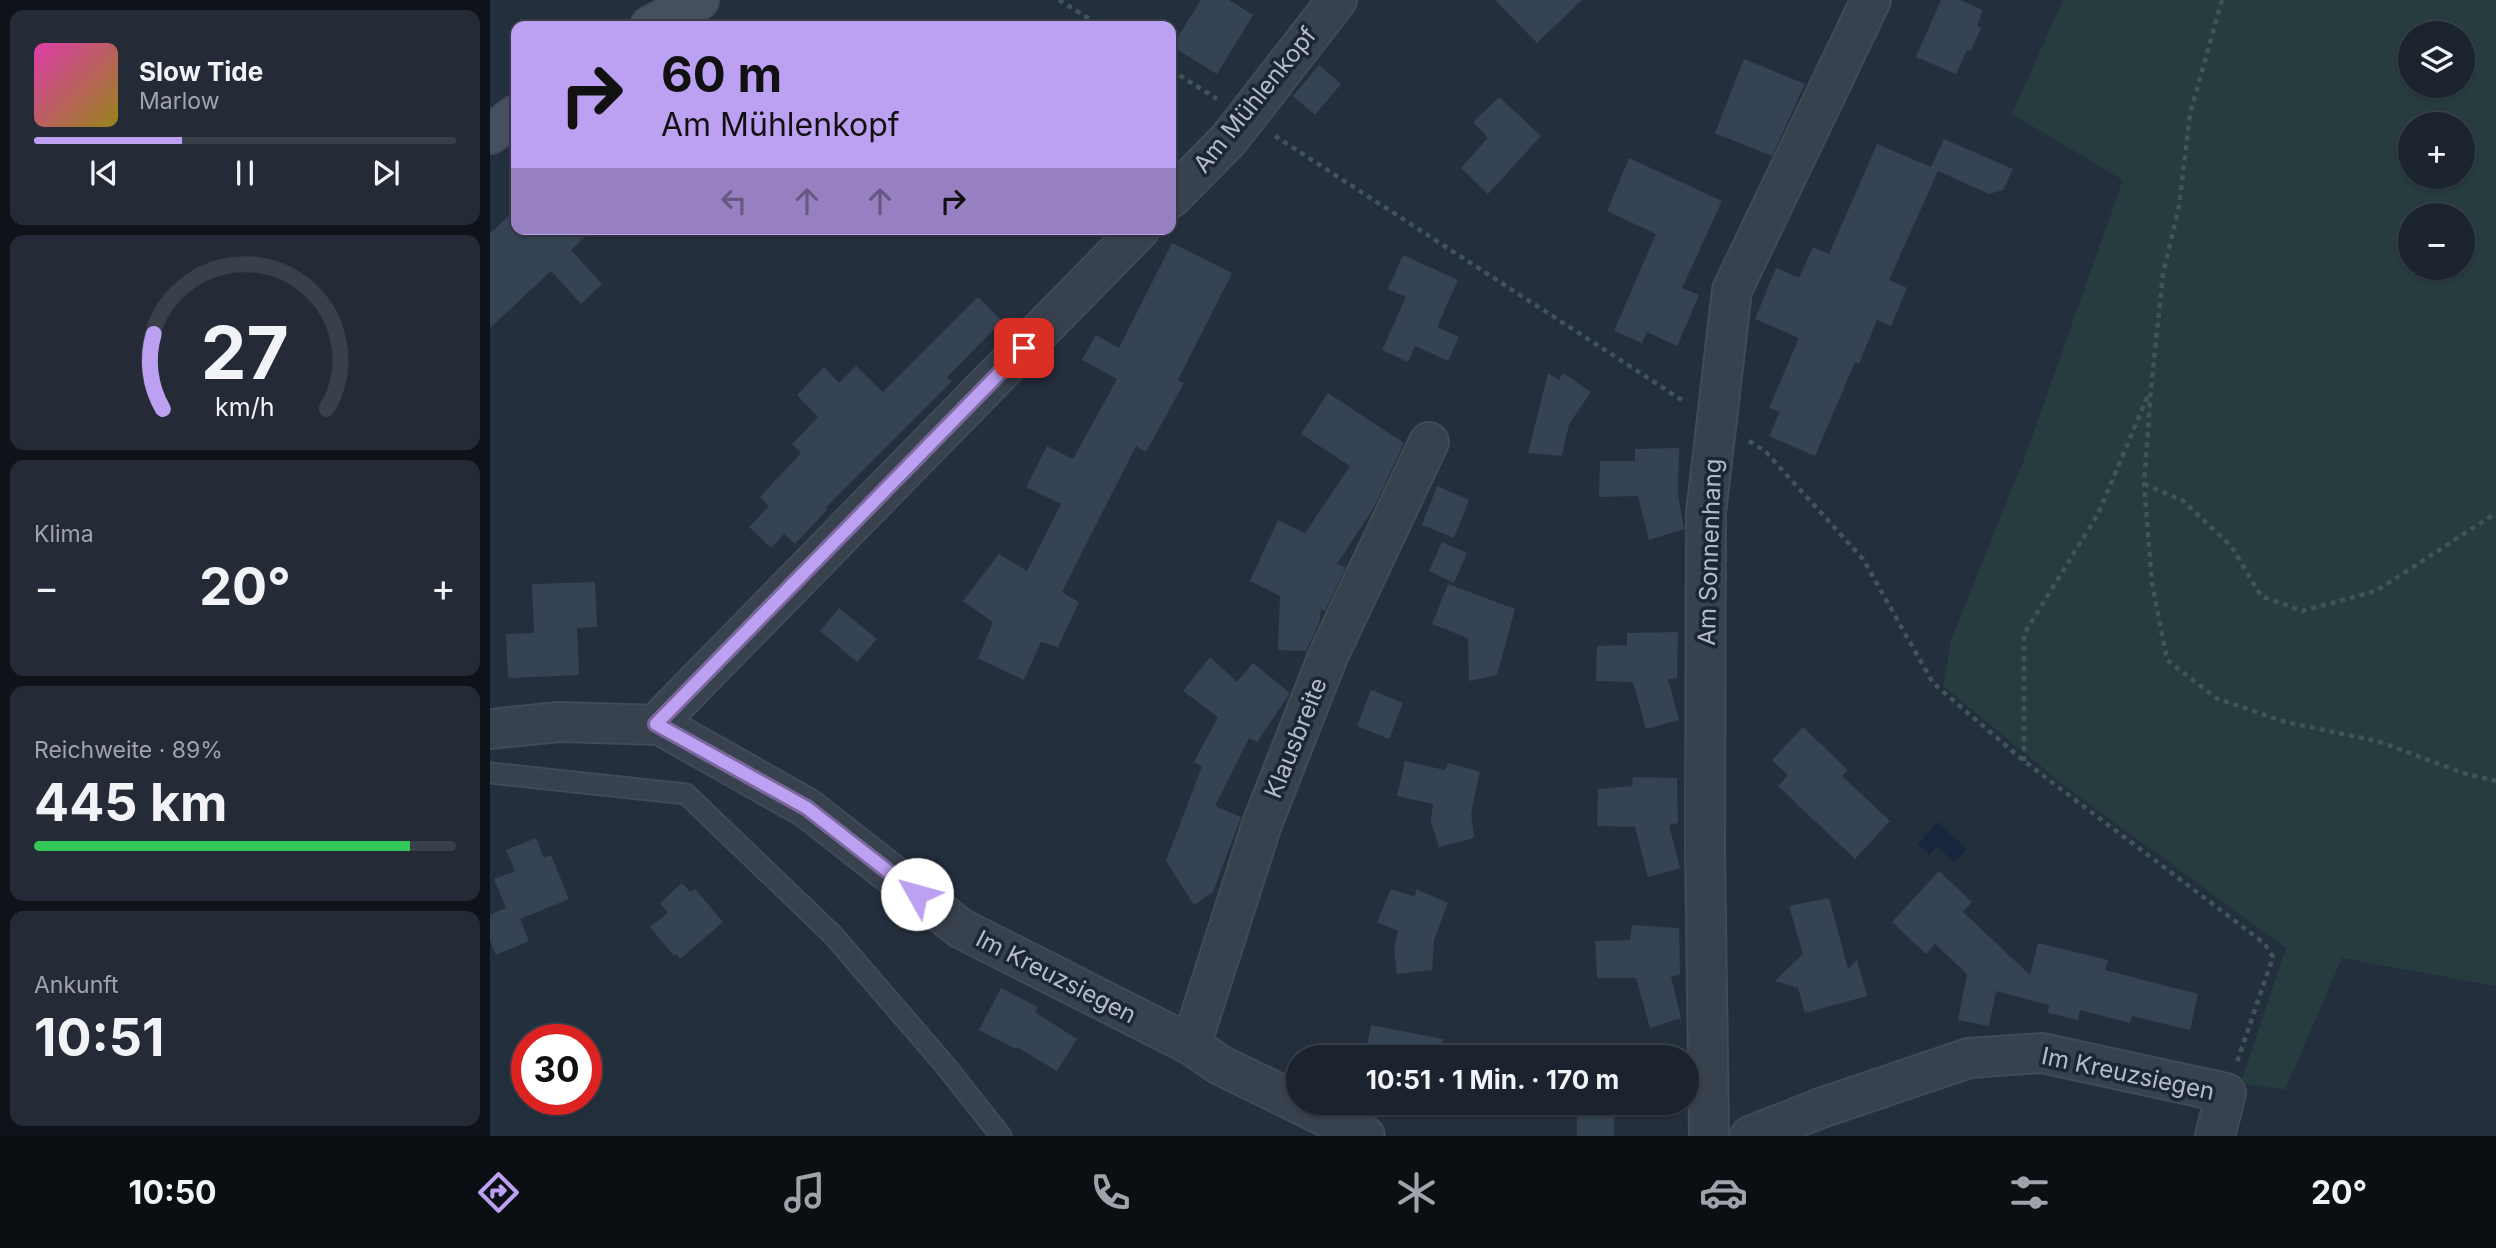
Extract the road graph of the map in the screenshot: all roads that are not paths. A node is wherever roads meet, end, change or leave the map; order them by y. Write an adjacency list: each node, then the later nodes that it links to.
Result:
1 (699, 0): 4 (street)
2 (1337, 0): 7 (street, Am Mühlenkopf)
3 (1871, 0): 16 (street, Am Sonnenhang)
4 (659, 21)
5 (511, 119): 6 (street)
6 (490, 134)
7 (1176, 193)
8 (1134, 235): 10 (street)
9 (1429, 442): 13 (street, Klausbreite)
10 (656, 724): 11 (street, Im Kreuzsiegen); 13 (street, Im Kreuzsiegen)
11 (490, 729)
12 (490, 773): 14 (lane)
13 (1191, 1045): 15 (street, Im Kreuzsiegen)
14 (1001, 1136)
15 (1365, 1136)
16 (1709, 1136)
17 (1750, 1136): 18 (street, Im Kreuzsiegen)
18 (2215, 1136)

